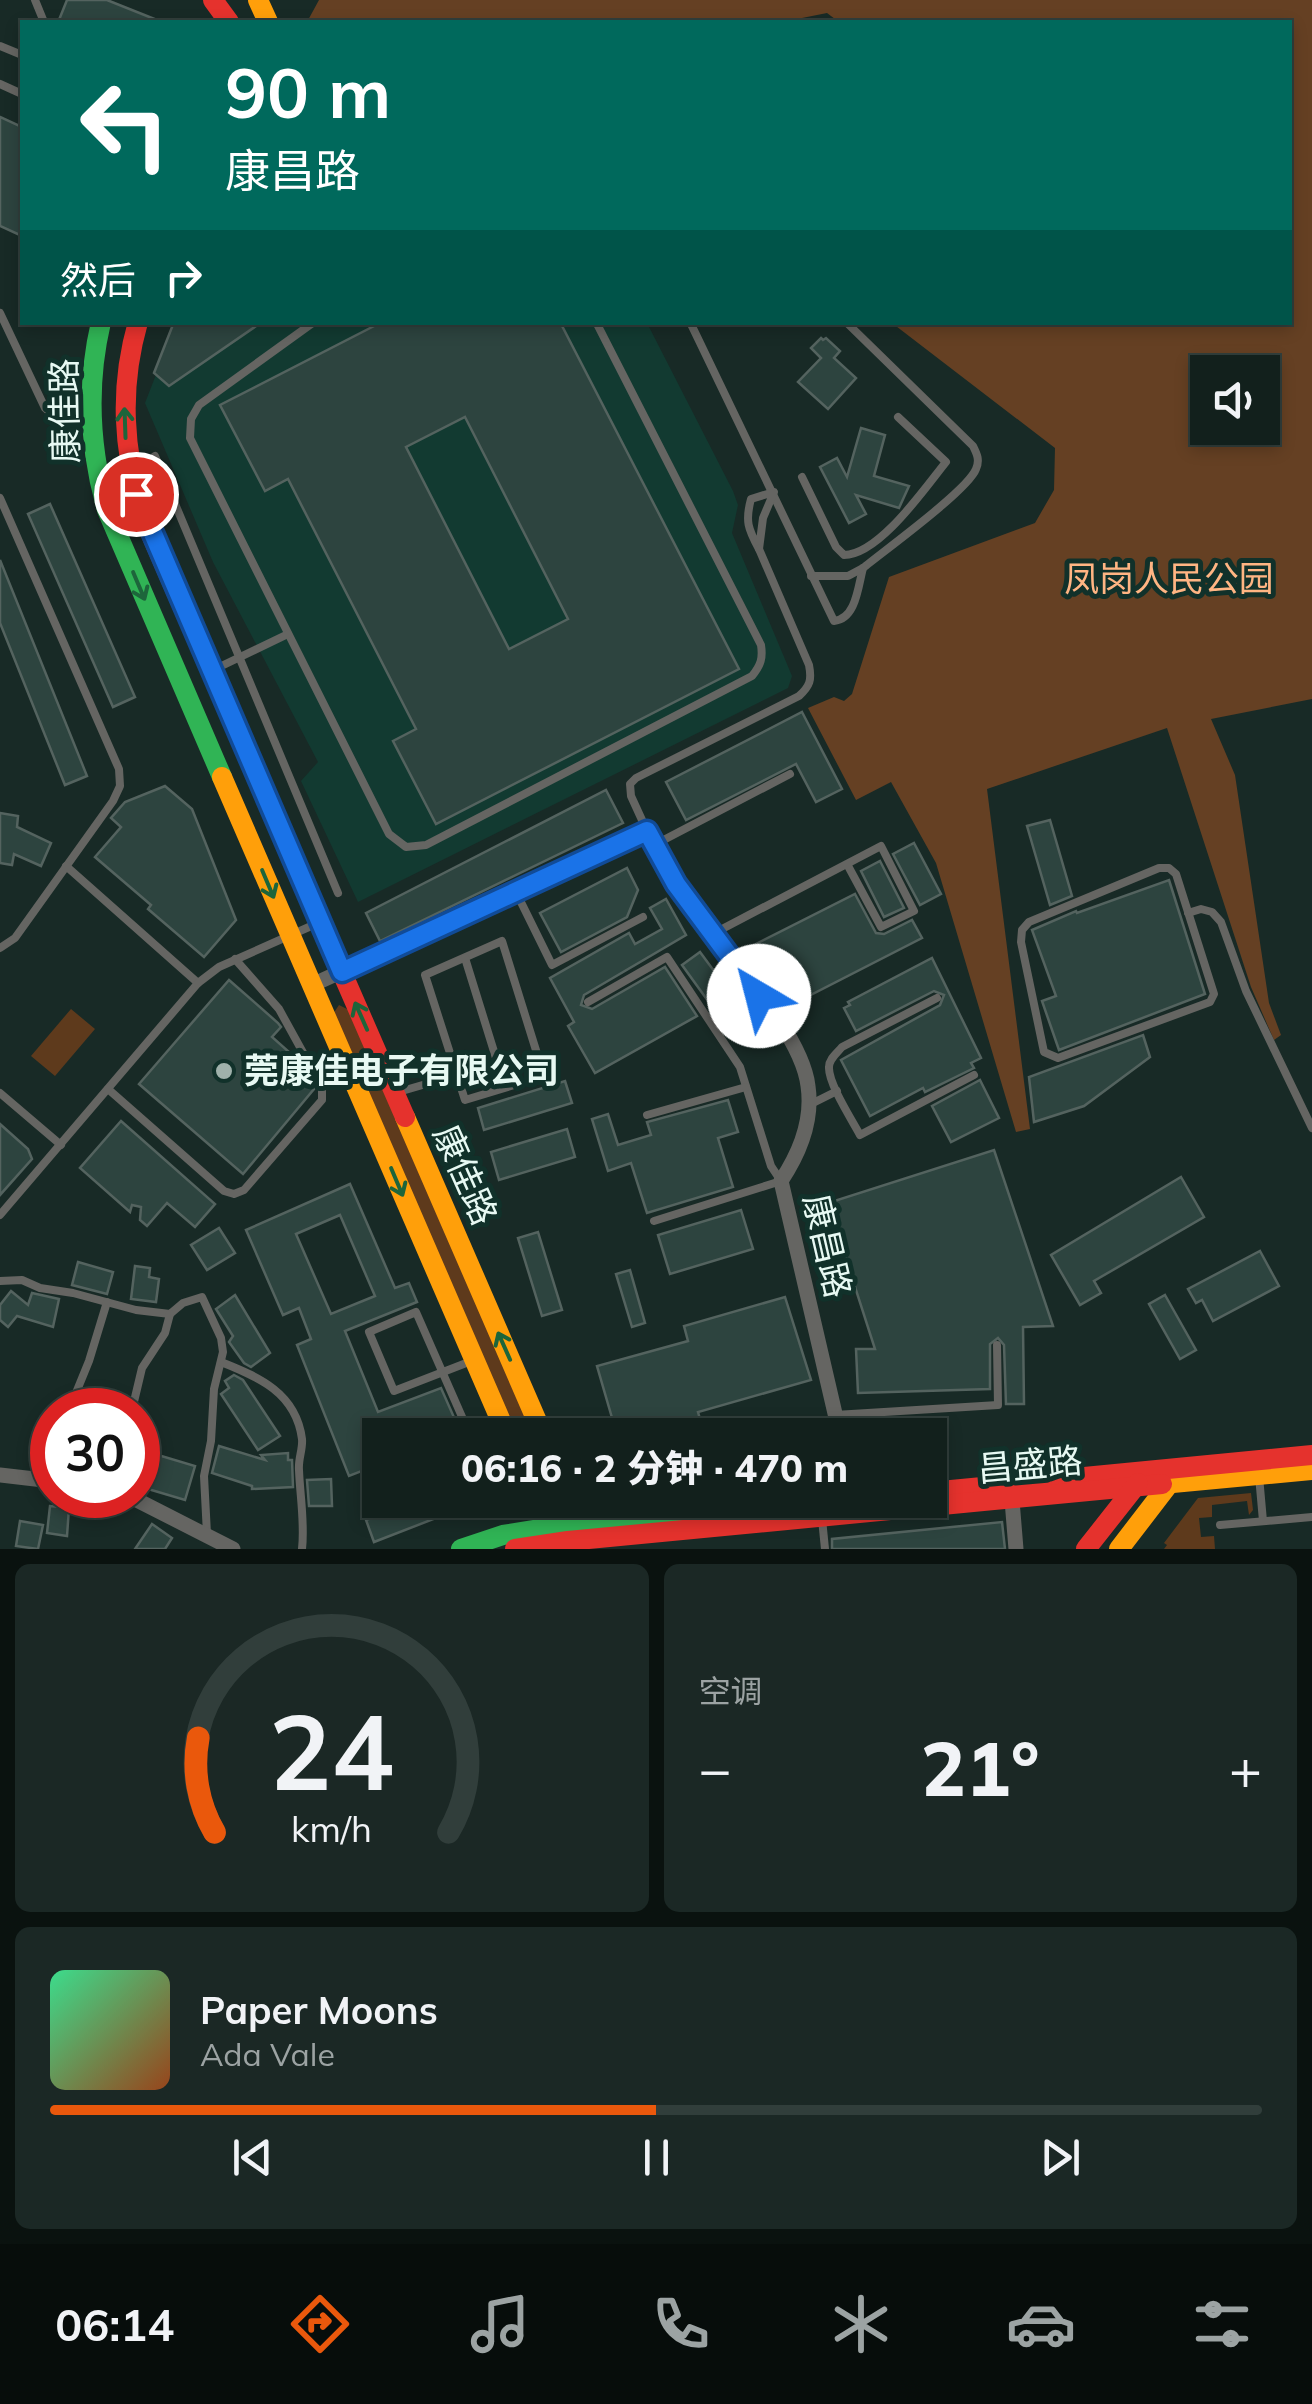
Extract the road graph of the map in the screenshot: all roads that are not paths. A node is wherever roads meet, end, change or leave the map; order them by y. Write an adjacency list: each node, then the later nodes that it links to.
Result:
1 (213, 0): 2 (street)
2 (228, 20)
3 (0, 313): 11 (lane)
4 (100, 325): 11 (street, 康佳路)
5 (137, 325): 23 (street, 康佳路, one-way to 5)
6 (310, 325): 21 (lane)
7 (598, 325): 21 (lane)
8 (691, 325): 15 (lane)
9 (849, 325): 16 (lane)
10 (898, 417): 14 (lane)
11 (90, 422): 34 (street, 康佳路, one-way to 34)
12 (155, 456): 22 (lane)
13 (802, 477): 14 (lane)
14 (932, 480): 16 (lane)
15 (774, 492): 18 (lane); 18 (lane); 20 (lane)
16 (950, 496): 19 (lane)
17 (0, 498): 27 (lane)
18 (760, 548): 25 (lane)
19 (863, 568): 20 (lane); 20 (lane)
20 (811, 576)
21 (288, 634): 22 (lane)
22 (239, 658): 23 (lane); 29 (lane)
23 (211, 671): 32 (street, 康佳路)
24 (790, 774): 25 (lane)
25 (651, 838): 28 (street); 33 (street, 康昌路)
26 (848, 864): 26 (lane); 33 (lane)
27 (66, 866): 35 (lane); 39 (lane)
28 (516, 892): 31 (lane); 38 (street)
29 (338, 893)
30 (1188, 913): 30 (lane); 53 (lane)
31 (643, 917)
32 (320, 922): 34 (lane); 38 (street, 康佳路)
33 (712, 934): 51 (street, 康昌路)
34 (290, 935): 37 (lane); 40 (street, 康佳路)
35 (0, 948)
36 (465, 958): 43 (lane); 46 (lane); 46 (lane)
37 (235, 960): 39 (lane); 47 (lane)
38 (342, 972): 40 (street); 50 (street, 康佳路, one-way to 38)
39 (198, 982): 47 (lane)
40 (312, 984): 62 (street, 康佳路, one-way to 62)
41 (937, 998): 48 (lane)
42 (588, 1002): 45 (lane)
43 (457, 1074): 46 (lane); 50 (lane)
44 (974, 1075): 48 (lane)
45 (746, 1087): 52 (lane); 55 (lane)
46 (505, 1088)
47 (108, 1090): 54 (lane)
48 (837, 1091): 51 (lane)
49 (0, 1093): 54 (lane)
50 (394, 1093): 70 (street, 康佳路, one-way to 50)
51 (809, 1106): 55 (street, 康昌路)
52 (647, 1115)
53 (1312, 1128)
54 (61, 1145): 56 (lane)
55 (781, 1182): 57 (lane); 67 (street, 康昌路)
56 (0, 1215)
57 (654, 1221)
58 (0, 1282): 59 (lane)
59 (107, 1302): 60 (lane); 65 (lane)
60 (170, 1314): 63 (lane); 66 (lane)
61 (997, 1345): 67 (lane)
62 (474, 1360): 64 (lane); 69 (street, 康佳路)
63 (221, 1362): 92 (lane); 95 (lane)
64 (442, 1372): 64 (lane); 68 (lane)
65 (78, 1388)
66 (137, 1388)
67 (836, 1415): 71 (street, 康昌路)
68 (462, 1418)
69 (500, 1418)
70 (536, 1418)
71 (837, 1418)
72 (1312, 1455): 74 (street, 昌盛路)
73 (1312, 1470): 77 (street, 昌盛路)
74 (1150, 1471): 78 (street); 79 (street); 81 (street, 昌盛路)
75 (0, 1475): 76 (street)
76 (30, 1476)
77 (1259, 1476): 78 (street, 昌盛路); 88 (lane)
78 (1169, 1484): 79 (street, 昌盛路); 101 (street)
79 (1134, 1488): 81 (street, 昌盛路); 100 (street)
80 (947, 1492): 81 (street, 昌盛路)
81 (1011, 1492): 82 (street, 昌盛路); 99 (street)
82 (947, 1497)
83 (160, 1511): 92 (street)
84 (1312, 1517): 88 (lane)
85 (543, 1518): 90 (street)
86 (747, 1518): 91 (street, 昌盛路)
87 (823, 1518): 98 (lane)
88 (1264, 1521): 89 (lane)
89 (1220, 1526)
90 (547, 1528): 91 (street, 昌盛路); 93 (street); 96 (street, 昌盛路)
91 (597, 1534): 93 (street)
92 (208, 1536): 94 (street)
93 (568, 1541): 97 (street)
94 (233, 1549)
95 (302, 1549)
96 (461, 1549)
97 (515, 1549)
98 (825, 1549)
99 (1016, 1549)
100 (1086, 1549)
101 (1118, 1549)

